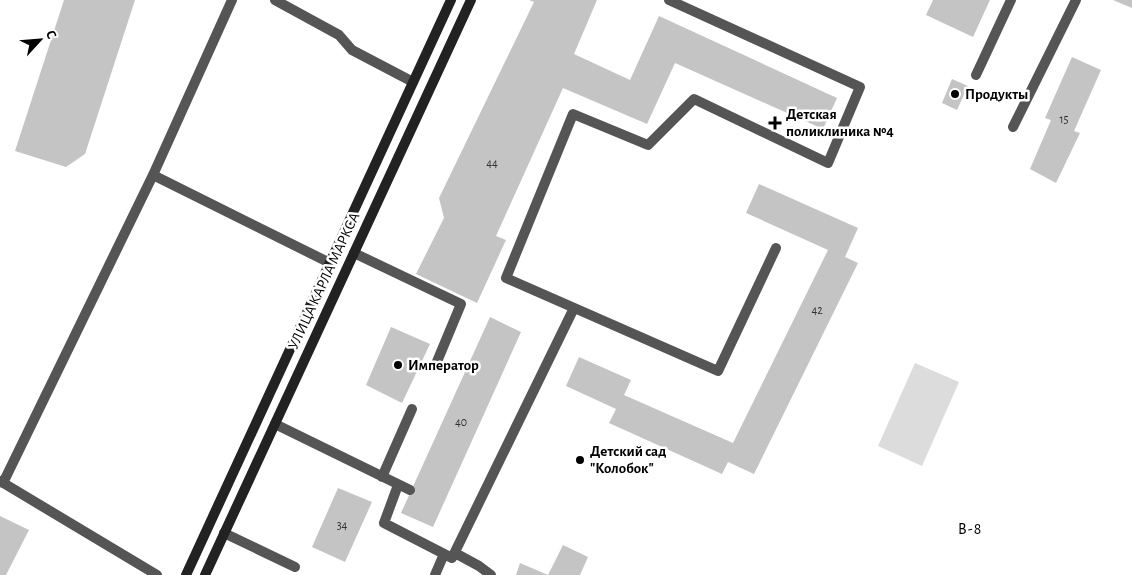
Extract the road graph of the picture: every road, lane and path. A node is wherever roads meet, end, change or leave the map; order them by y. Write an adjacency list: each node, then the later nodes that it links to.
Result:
1 (232, 0): 11 (lane)
2 (275, 0): 9 (lane)
3 (451, 0): 9 (street, УЛИЦА КАРЛА МАРКСА)
4 (470, 0): 13 (street, УЛИЦА КАРЛА МАРКСА)
5 (669, 0): 15 (lane)
6 (1011, 0): 8 (lane)
7 (1076, 0): 10 (lane)
8 (976, 75)
9 (413, 82): 14 (street, УЛИЦА КАРЛА МАРКСА)
10 (1012, 127)
11 (153, 175): 14 (lane); 20 (lane)
12 (776, 248): 15 (lane)
13 (354, 252): 16 (lane); 18 (street, УЛИЦА КАРЛА МАРКСА)
14 (330, 263): 28 (street, УЛИЦА КАРЛА МАРКСА)
15 (574, 308): 24 (lane)
16 (436, 364)
17 (412, 409): 19 (lane)
18 (275, 424): 19 (lane); 23 (street, УЛИЦА КАРЛА МАРКСА)
19 (382, 477): 21 (lane)
20 (2, 482): 27 (lane)
21 (398, 485): 22 (lane); 25 (lane)
22 (410, 490)
23 (224, 533): 26 (lane); 29 (street, УЛИЦА КАРЛА МАРКСА)
24 (455, 553): 25 (lane); 31 (lane)
25 (444, 554): 30 (lane)
26 (295, 567)
27 (157, 575)
28 (186, 575)
29 (205, 575)
30 (435, 575)
31 (491, 575)

